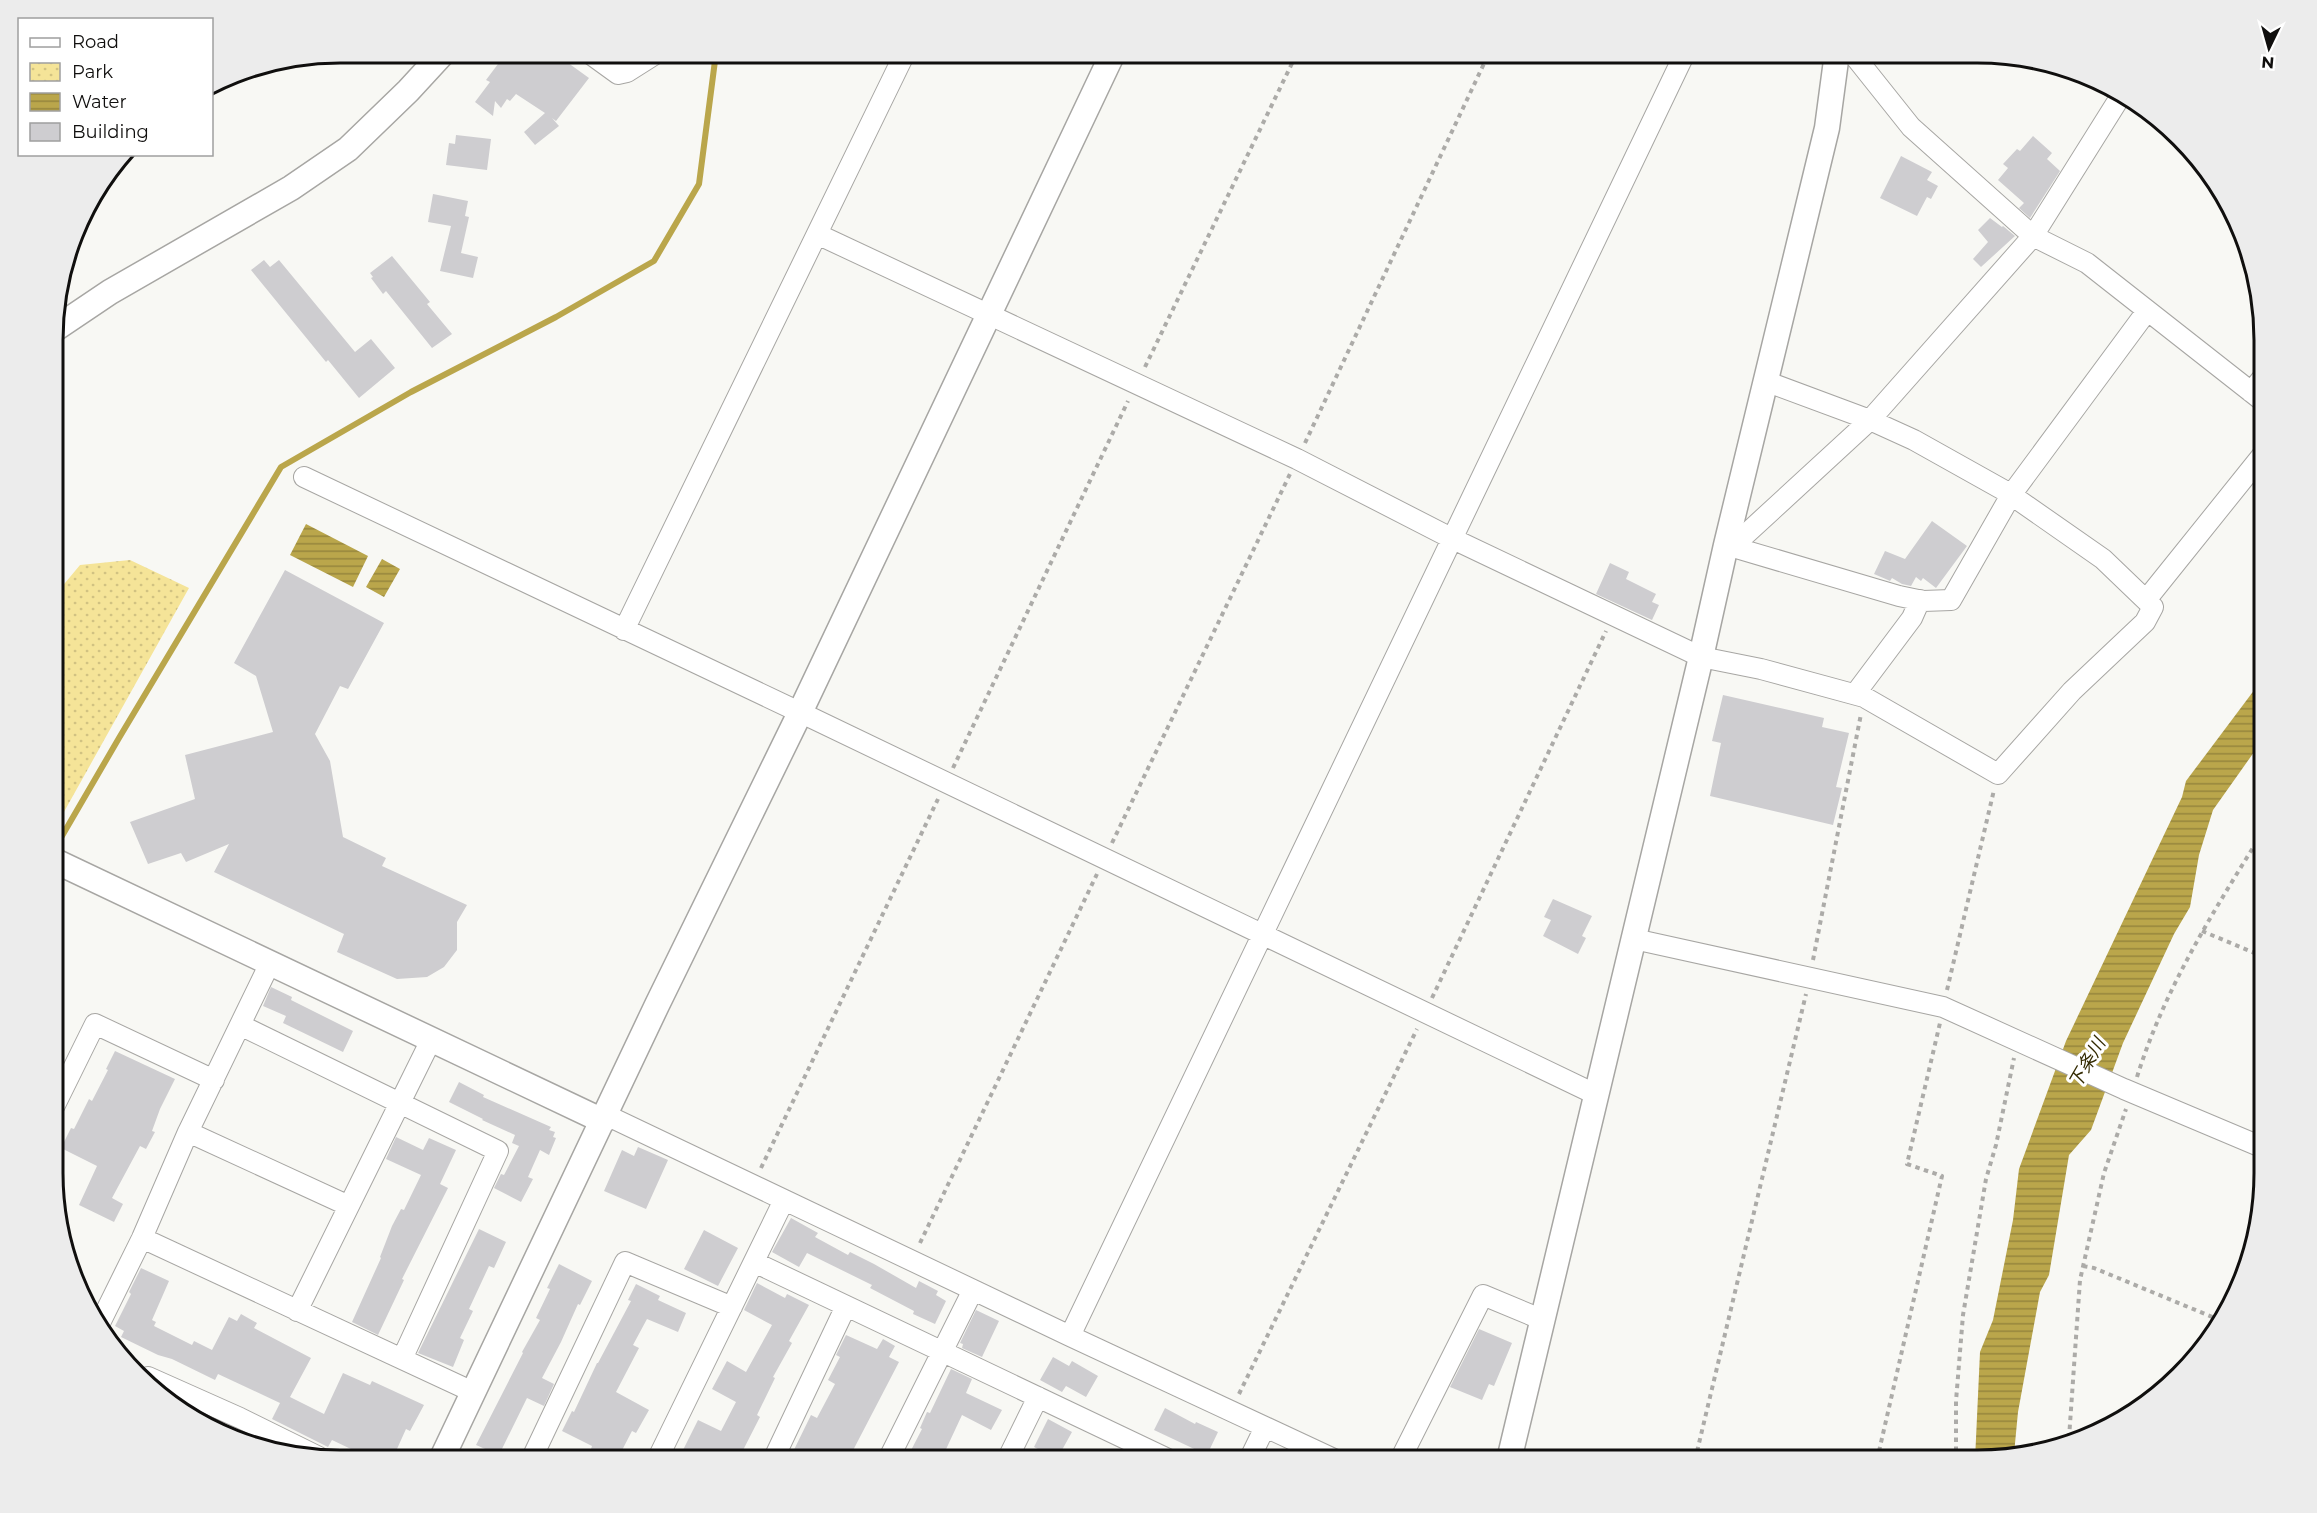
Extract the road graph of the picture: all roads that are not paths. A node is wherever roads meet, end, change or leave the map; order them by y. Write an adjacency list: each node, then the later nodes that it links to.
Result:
1 (433, 63): 14 (street)
2 (604, 63): 3 (street)
3 (640, 63)
4 (900, 63): 10 (street)
5 (1108, 63): 13 (street)
6 (1680, 63): 21 (street)
7 (1836, 63): 15 (street)
8 (1861, 63): 11 (street)
9 (2117, 101): 11 (street)
10 (817, 234): 13 (street); 25 (street)
11 (2033, 236): 12 (street); 17 (street)
12 (2148, 311): 16 (street); 20 (street)
13 (988, 316): 21 (street); 28 (street)
14 (64, 323)
15 (1766, 381): 17 (street); 22 (street)
16 (2254, 394)
17 (1870, 420): 20 (street); 22 (street)
18 (2254, 465): 24 (street)
19 (304, 477): 25 (street)
20 (2011, 495): 23 (street); 24 (street)
21 (1451, 538): 26 (street); 30 (street)
22 (1729, 546): 23 (street); 26 (street)
23 (1920, 600): 27 (street)
24 (2146, 600): 27 (street)
25 (624, 630): 28 (street)
26 (1701, 657): 27 (street); 31 (street)
27 (1860, 696)
28 (800, 712): 30 (street); 39 (street)
29 (63, 865): 32 (street)
30 (1262, 934): 37 (street); 52 (street)
31 (1634, 939): 37 (street); 41 (street)
32 (270, 963): 33 (street); 34 (street)
33 (240, 1025): 35 (street); 38 (street)
34 (432, 1040): 38 (street); 39 (street)
35 (214, 1080): 36 (street); 40 (street)
36 (63, 1089)
37 (1597, 1095): 51 (street)
38 (400, 1103): 43 (street); 54 (street)
39 (604, 1118): 42 (street); 56 (street)
40 (188, 1132): 43 (street); 44 (street)
41 (2254, 1144)
42 (784, 1200): 45 (street); 46 (street)
43 (350, 1206): 49 (street)
44 (142, 1238): 49 (street); 50 (street)
45 (754, 1262): 47 (street); 48 (street)
46 (973, 1290): 52 (street); 53 (street)
47 (846, 1306): 53 (street); 63 (street)
48 (732, 1307): 61 (street); 62 (street)
49 (297, 1311): 54 (street)
50 (103, 1316)
51 (1543, 1320): 69 (street); 70 (street)
52 (1070, 1336): 58 (street)
53 (942, 1352): 57 (street); 64 (street)
54 (402, 1359): 56 (street)
55 (157, 1381): 59 (street)
56 (473, 1392): 60 (street)
57 (1038, 1397): 65 (street); 66 (street)
58 (1266, 1427): 67 (street); 68 (street)
59 (299, 1447)
60 (446, 1450)
61 (536, 1450)
62 (662, 1450)
63 (778, 1450)
64 (893, 1450)
65 (1012, 1450)
66 (1128, 1450)
67 (1254, 1450)
68 (1315, 1450)
69 (1405, 1450)
70 (1511, 1450)

